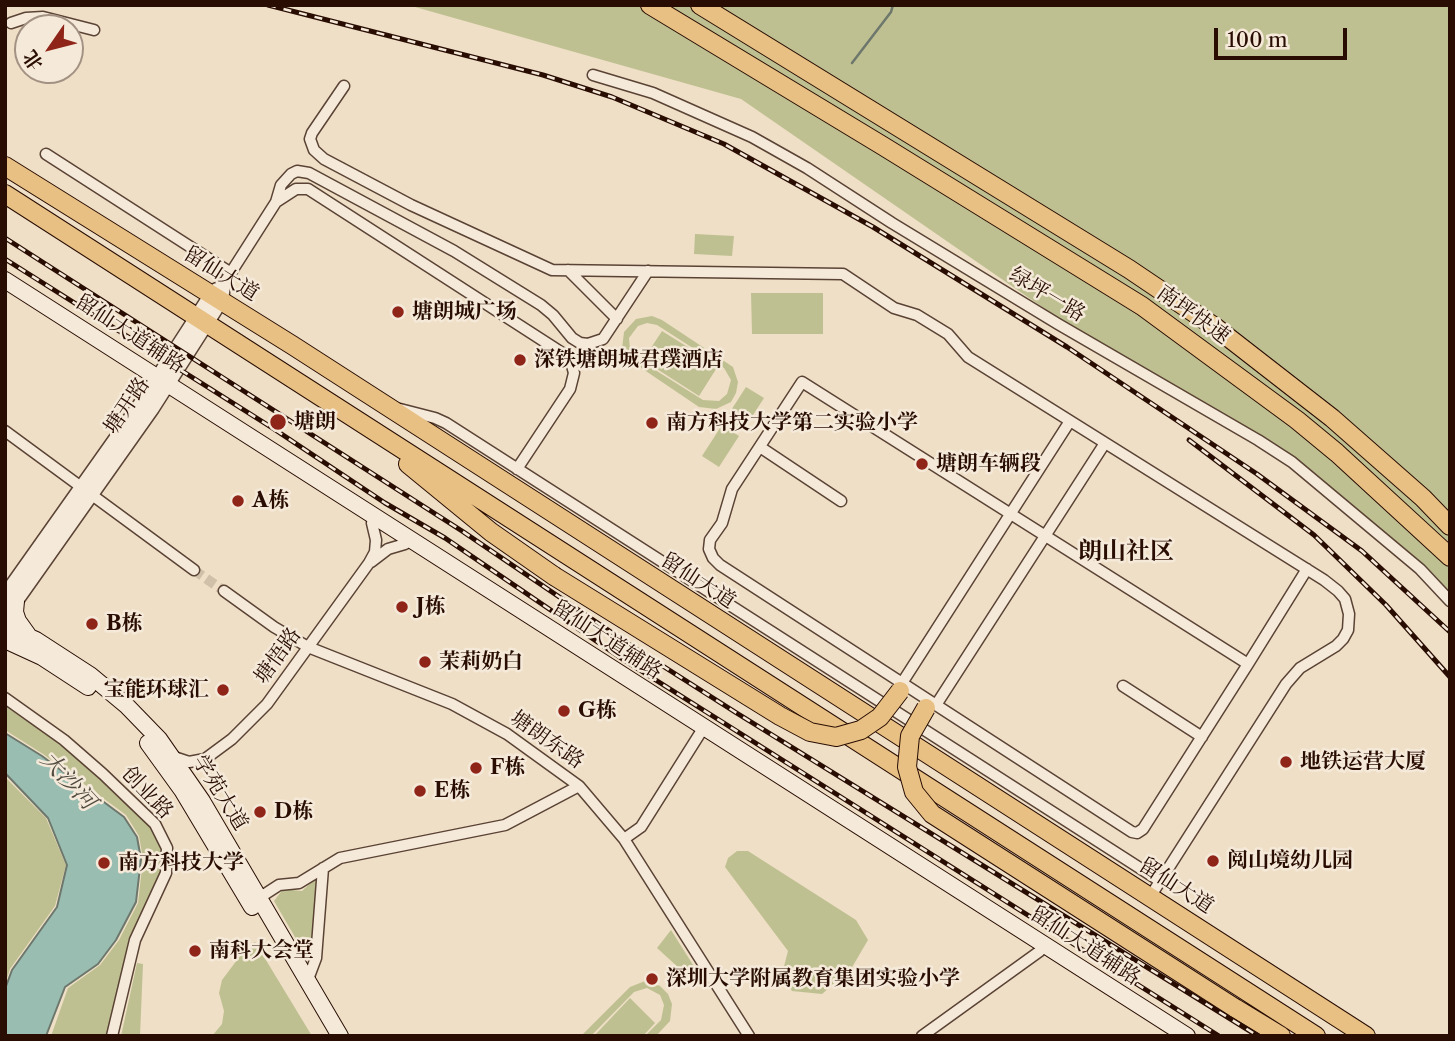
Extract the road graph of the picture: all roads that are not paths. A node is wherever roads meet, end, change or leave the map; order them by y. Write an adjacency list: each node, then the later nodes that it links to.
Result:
1 (650, 5): 35 (main road, 南坪快速)
2 (699, 5): 27 (main road, 南坪快速)
3 (11, 23): 4 (street)
4 (94, 30)
5 (593, 75): 41 (street, 绿坪一路)
6 (344, 86): 11 (street)
7 (46, 154): 15 (street)
8 (5, 166): 15 (main road, 留仙大道)
9 (5, 194): 17 (main road)
10 (276, 202): 15 (street); 16 (street); 25 (street)
11 (568, 270): 12 (street); 16 (street)
12 (648, 271): 16 (street); 21 (street)
13 (5, 280): 18 (main road, 留仙大道辅路)
14 (5, 288): 18 (main road, 留仙大道辅路)
15 (222, 288): 17 (street, 塘开路); 20 (main road, 留仙大道)
16 (617, 319)
17 (202, 320): 18 (street, 塘开路); 19 (main road)
18 (161, 384): 26 (street, 塘开路); 31 (main road, 留仙大道辅路); 52 (main road, 留仙大道辅路)
19 (328, 401): 48 (main road, bridge); 73 (main road)
20 (386, 406): 25 (street); 61 (main road, 留仙大道)
21 (1070, 421): 23 (street); 29 (street)
22 (5, 431): 26 (street)
23 (1105, 443): 33 (street); 37 (street)
24 (760, 447): 28 (street); 29 (street); 48 (street)
25 (517, 469): 60 (street)
26 (87, 491): 38 (street); 40 (street, 塘开路)
27 (1423, 498): 30 (main road); 32 (main road, 南坪快速)
28 (841, 501)
29 (1011, 514): 33 (street); 48 (street)
30 (1450, 518)
31 (372, 523): 34 (main road, 留仙大道辅路); 36 (street, 塘悟路)
32 (1450, 526)
33 (1045, 536): 47 (street); 51 (street)
34 (405, 544): 36 (street, 塘悟路); 52 (main road, 留仙大道辅路)
35 (1450, 559)
36 (369, 563): 46 (street, 塘悟路)
37 (1307, 569): 47 (street); 60 (street)
38 (194, 570)
39 (224, 591): 46 (street, 塘朗东路)
40 (11, 599): 42 (street, 塘开路); 44 (main road)
41 (1450, 601)
42 (5, 616)
43 (5, 626): 44 (main road, 学苑大道)
44 (29, 637): 54 (main road, 学苑大道)
45 (5, 640): 66 (main road, 学苑大道)
46 (308, 647): 55 (street, 塘悟路); 56 (street, 塘朗东路)
47 (1248, 664): 53 (street)
48 (902, 686): 51 (street)
49 (1123, 686): 53 (street)
50 (5, 698): 65 (street, 创业路)
51 (931, 705): 53 (street); 72 (main road, bridge)
52 (702, 730): 58 (street); 63 (main road, 留仙大道辅路); 71 (main road, 留仙大道辅路)
53 (1202, 737)
54 (172, 755): 55 (street); 57 (main road, 学苑大道)
55 (205, 759): 57 (street)
56 (579, 786): 58 (street, 塘朗东路); 59 (street)
57 (194, 787): 62 (main road, 学苑大道)
58 (624, 839): 68 (street, 塘朗东路)
59 (323, 868): 62 (street); 64 (street)
60 (1160, 881): 61 (street)
61 (1150, 897): 74 (main road, 留仙大道)
62 (259, 898): 64 (main road, 学苑大道)
63 (1040, 951): 69 (street); 70 (main road, 留仙大道辅路)
64 (306, 978): 67 (main road, 学苑大道)
65 (112, 1036)
66 (328, 1036)
67 (340, 1036)
68 (748, 1036)
69 (922, 1036)
70 (1172, 1036)
71 (1187, 1036)
72 (1281, 1036)
73 (1316, 1036)
74 (1366, 1036)

